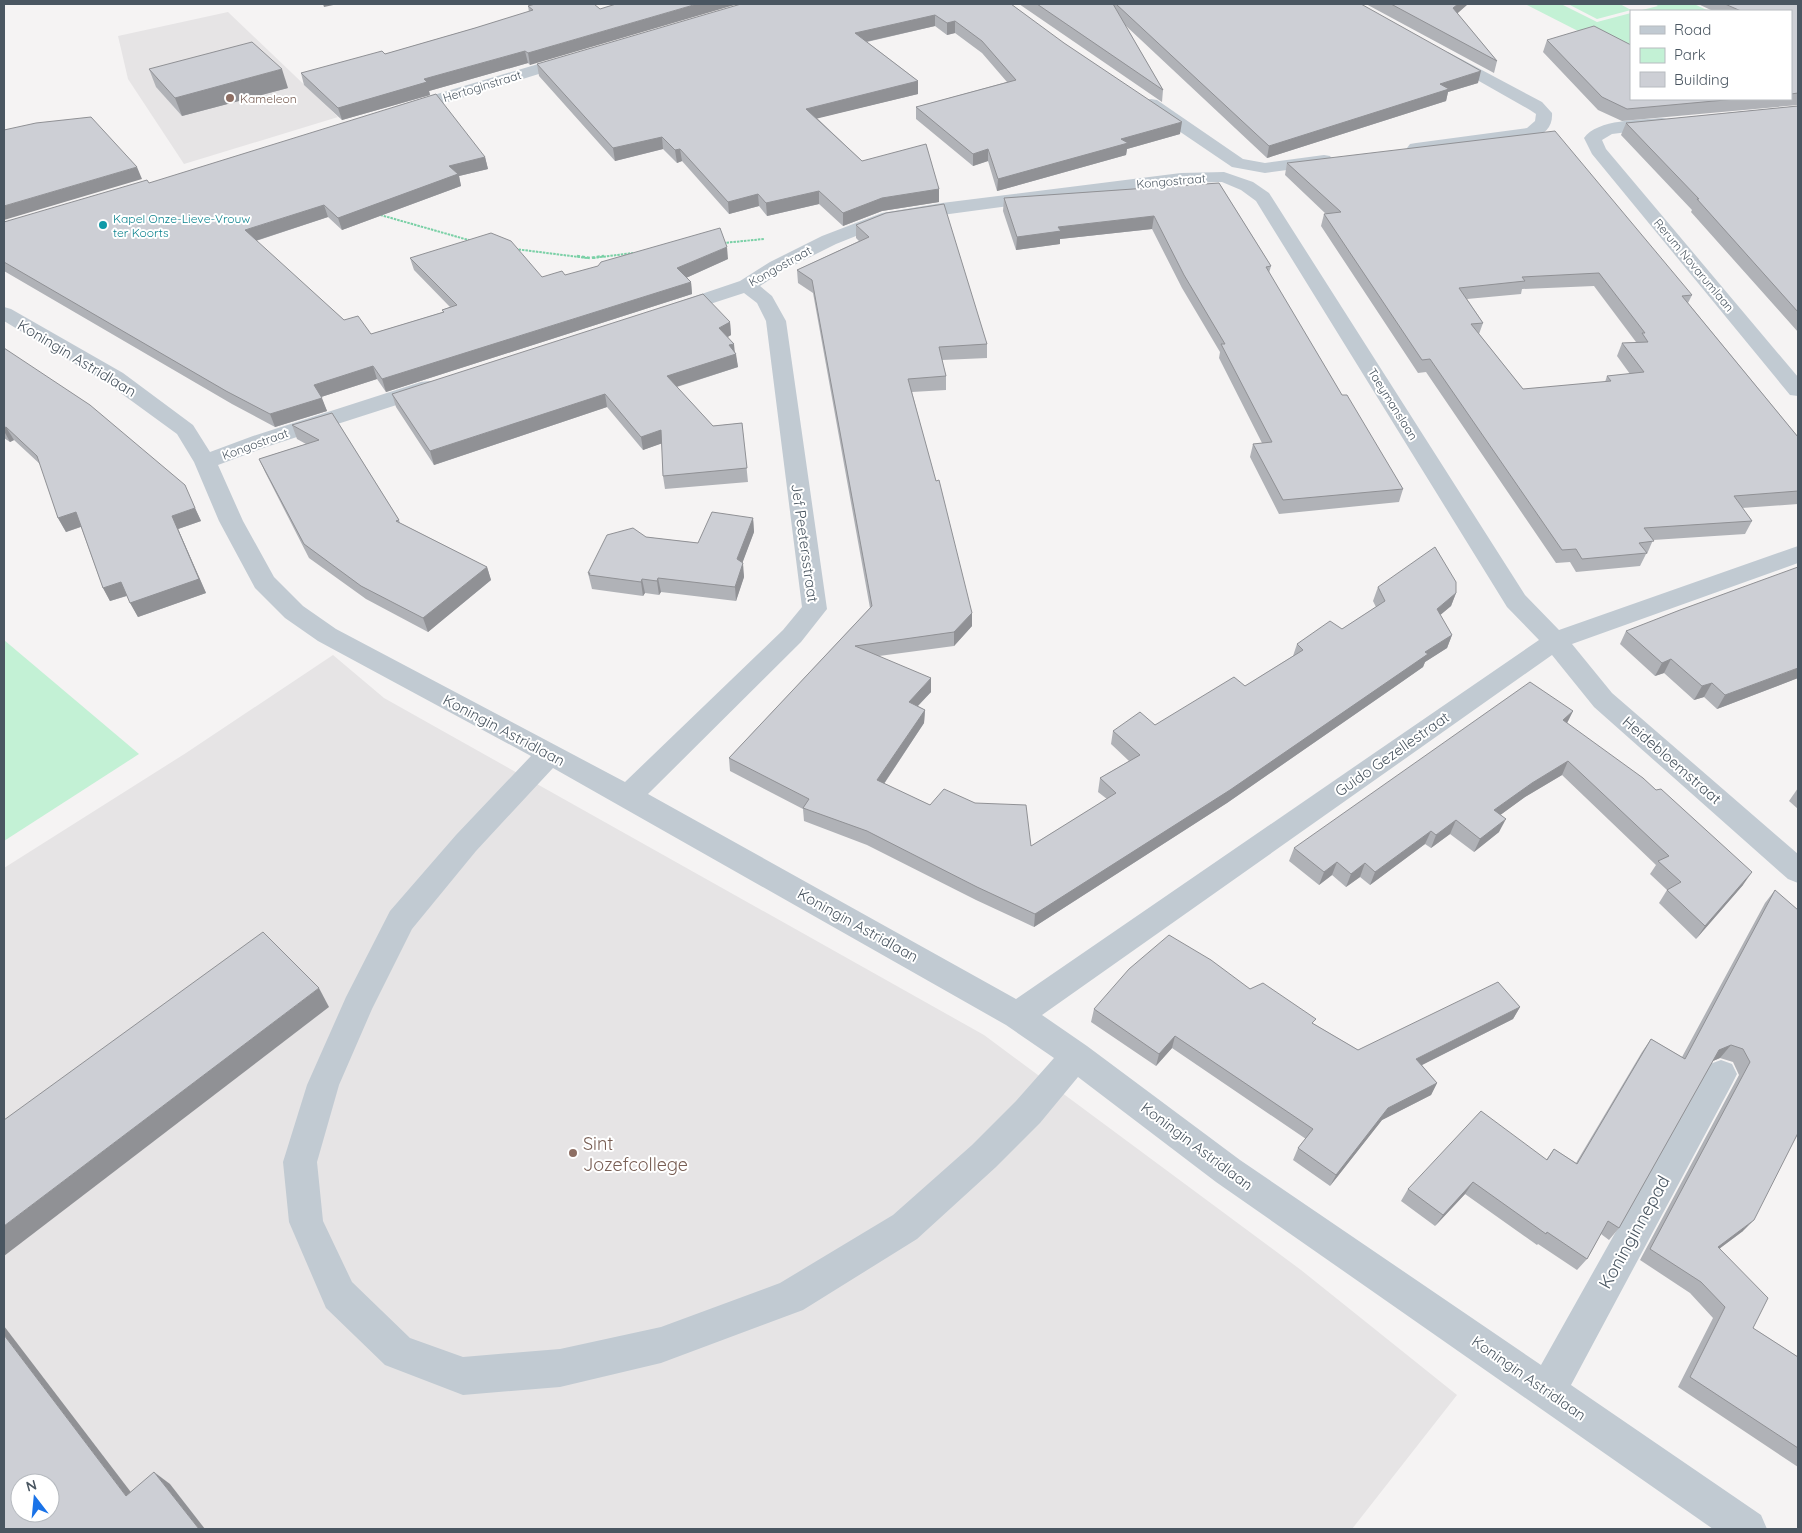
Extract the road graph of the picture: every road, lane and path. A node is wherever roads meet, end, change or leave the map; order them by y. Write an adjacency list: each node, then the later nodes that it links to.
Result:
1 (1436, 50): 6 (street)
2 (586, 54): 4 (street, Hertoginstraat)
3 (1134, 93): 8 (street, Taeymanslaan)
4 (386, 115)
5 (1682, 121): 19 (street, Rerum Novarumlaan)
6 (1404, 150)
7 (1344, 158): 8 (street, Kongostraat)
8 (1231, 170): 15 (street, Kongostraat); 22 (street, Taeymanslaan)
9 (373, 213): 11 (path)
10 (772, 238): 12 (path)
11 (475, 242)
12 (715, 244)
13 (510, 248): 14 (path)
14 (641, 253)
15 (747, 285): 17 (street, Kongostraat); 24 (street, Jef Peetersstraat)
16 (4, 313): 20 (street, Koningin Astridlaan)
17 (657, 315)
18 (449, 381): 20 (street, Kongostraat)
19 (1798, 390)
20 (205, 462): 23 (street, Koningin Astridlaan)
21 (1798, 554): 22 (street, Guido Gezellestraat)
22 (1555, 641): 25 (street, Heidebloemstraat); 26 (street, Guido Gezellestraat)
23 (550, 754): 24 (street, Koningin Astridlaan); 27 (street)
24 (628, 796): 26 (street, Koningin Astridlaan)
25 (1798, 871)
26 (1017, 1015): 27 (street, Koningin Astridlaan)
27 (1076, 1056): 29 (street, Koningin Astridlaan)
28 (1721, 1074): 29 (street, Koninginnepad)
29 (1547, 1391): 30 (street, Koningin Astridlaan)
30 (1747, 1529)

